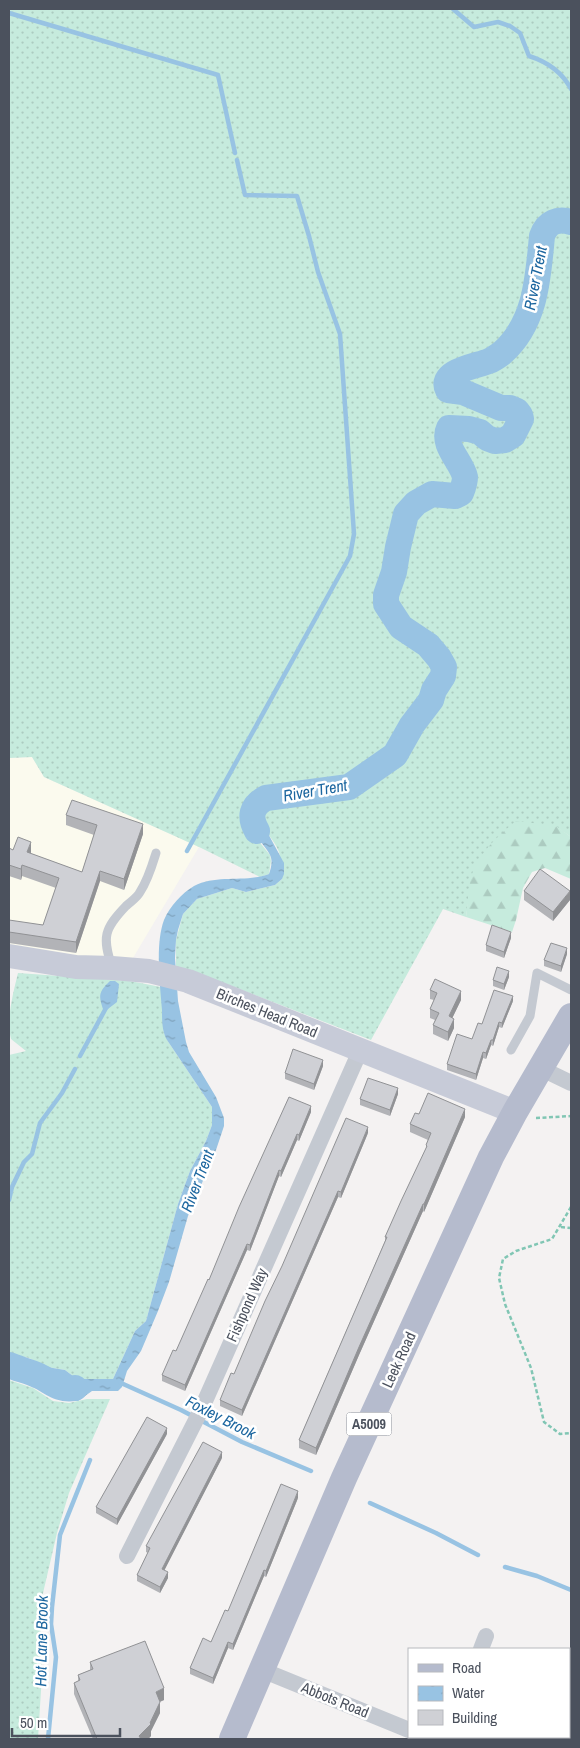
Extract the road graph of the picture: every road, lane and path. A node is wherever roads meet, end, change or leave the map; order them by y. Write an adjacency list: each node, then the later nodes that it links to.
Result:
1 (156, 853): 3 (lane)
2 (9, 956): 3 (street, Birches Head Road)
3 (112, 968): 7 (street, Birches Head Road)
4 (571, 990): 6 (lane)
5 (571, 1016): 8 (main road, Leek Road / A5009)
6 (511, 1050)
7 (360, 1051): 11 (street, Birches Head Road); 16 (street, Fishpond Way)
8 (540, 1068): 9 (street); 11 (main road, Leek Road / A5009)
9 (571, 1083)
10 (571, 1116): 11 (path)
11 (524, 1119): 17 (main road, Leek Road / A5009)
12 (571, 1207): 13 (path)
13 (561, 1226): 14 (path); 15 (path)
14 (571, 1228)
15 (571, 1433)
16 (128, 1556)
17 (262, 1670): 18 (street, Abbots Road); 19 (main road, Leek Road / A5009)
18 (408, 1730)
19 (232, 1739)

